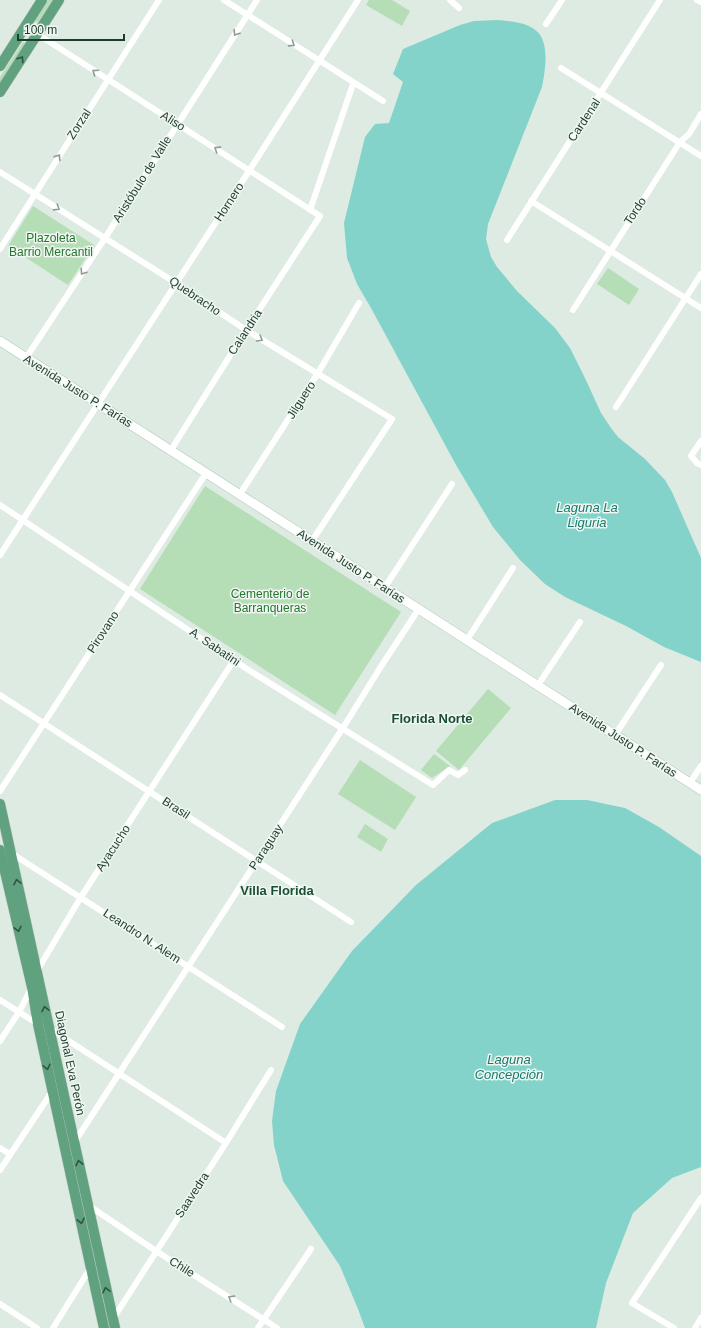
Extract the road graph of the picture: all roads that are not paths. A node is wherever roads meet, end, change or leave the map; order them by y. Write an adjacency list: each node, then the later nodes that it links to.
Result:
1 (42, 0): 15 (main road)
2 (59, 0): 16 (main road)
3 (159, 0): 20 (street, Zorzal)
4 (224, 0): 13 (street)
5 (257, 0): 13 (street, Aristóbulo de Valle)
6 (358, 0): 17 (street, Hornero)
7 (450, 0): 12 (street)
8 (562, 0): 14 (street)
9 (660, 0): 23 (street, Cardenal)
10 (697, 0): 11 (street)
11 (701, 2)
12 (459, 8)
13 (247, 15): 17 (street, one-way to 17); 26 (street, Aristóbulo de Valle, one-way to 26)
14 (546, 24)
15 (25, 26): 16 (street, Aliso); 18 (main road)
16 (38, 34): 20 (street, Aliso, one-way to 16); 22 (main road, one-way to 16)
17 (319, 61): 21 (street); 29 (street, Hornero)
18 (0, 66)
19 (562, 68): 23 (street)
20 (108, 80): 26 (street, Aliso); 31 (street, Zorzal, one-way to 20)
21 (353, 84): 24 (street); 33 (street)
22 (0, 92)
23 (602, 93): 27 (street); 32 (street, Cardenal)
24 (383, 101)
25 (701, 114): 27 (street, Tordo)
26 (178, 124): 29 (street, Aliso, one-way to 26); 35 (street, Aristóbulo de Valle)
27 (680, 142): 28 (street); 38 (street, Tordo)
28 (701, 156)
29 (249, 171): 33 (street, Aliso); 40 (street, Hornero)
30 (0, 172): 31 (street, Quebracho)
31 (34, 194): 35 (street, Quebracho, one-way to 35); 37 (street, Zorzal)
32 (531, 201): 36 (street, Cardenal); 38 (street)
33 (310, 210): 34 (street, Aliso)
34 (320, 216): 45 (street, Calandria)
35 (105, 238): 40 (street, Quebracho); 47 (street, Aristóbulo de Valle, one-way to 47)
36 (507, 240)
37 (0, 249)
38 (610, 250): 41 (street); 44 (street, Tordo)
39 (701, 274): 41 (street)
40 (176, 283): 45 (street, Quebracho); 49 (street, Hornero)
41 (685, 298): 43 (street); 50 (street)
42 (359, 303): 48 (street, Jilguero)
43 (701, 308)
44 (572, 310)
45 (246, 330): 48 (street, Quebracho, one-way to 48); 52 (street, Calandria)
46 (0, 341): 47 (street, Avenida Justo P. Farías)
47 (26, 358): 49 (street, Avenida Justo P. Farías)
48 (318, 373): 56 (street, Jilguero); 59 (street, Quebracho)
49 (98, 403): 52 (street, Avenida Justo P. Farías); 58 (street, Hornero)
50 (616, 407)
51 (701, 441): 53 (street)
52 (171, 450): 54 (street, Avenida Justo P. Farías)
53 (701, 465)
54 (206, 473): 56 (street, Avenida Justo P. Farías); 63 (street, Pirovano)
55 (452, 484): 62 (street)
56 (240, 494): 59 (street, Avenida Justo P. Farías)
57 (0, 505): 58 (street, A. Sabatini)
58 (23, 520): 60 (street, Hornero); 63 (street, A. Sabatini)
59 (312, 541): 62 (street, Avenida Justo P. Farías)
60 (0, 555)
61 (513, 568): 66 (street)
62 (385, 587): 64 (street, Avenida Justo P. Farías)
63 (129, 591): 67 (street, A. Sabatini); 71 (street, Pirovano)
64 (418, 610): 66 (street, Avenida Justo P. Farías); 72 (street, Paraguay)
65 (580, 622): 69 (street)
66 (467, 640): 69 (street, Avenida Justo P. Farías)
67 (234, 660): 72 (street, A. Sabatini); 79 (street, Ayacucho)
68 (661, 665): 73 (street)
69 (538, 685): 73 (street, Avenida Justo P. Farías)
70 (0, 695): 71 (street, Brasil)
71 (43, 723): 78 (street, Pirovano); 79 (street, Brasil)
72 (342, 728): 75 (street, A. Sabatini); 83 (street, Paraguay)
73 (614, 735): 76 (street, Avenida Justo P. Farías)
74 (701, 766): 76 (street)
75 (465, 770)
76 (690, 783): 77 (street, Avenida Justo P. Farías)
77 (701, 790)
78 (0, 791)
79 (150, 792): 83 (street, Brasil); 84 (street, Ayacucho)
80 (0, 804): 82 (main road, Diagonal Eva Perón)
81 (0, 849): 82 (street, Leandro N. Alem); 88 (main road, Diagonal Eva Perón, one-way to 88)
82 (11, 853): 84 (street, Leandro N. Alem); 87 (main road, Diagonal Eva Perón, one-way to 82)
83 (257, 860): 85 (street, Brasil); 86 (street, Paraguay)
84 (81, 898): 86 (street, Leandro N. Alem); 87 (street, Ayacucho)
85 (351, 922)
86 (189, 966): 92 (street, Leandro N. Alem); 96 (street, Paraguay)
87 (37, 972): 88 (street, Ayacucho); 93 (main road, Diagonal Eva Perón, one-way to 87)
88 (32, 987): 90 (street, Ayacucho); 91 (main road, Diagonal Eva Perón)
89 (0, 1000): 90 (street)
90 (19, 1012): 91 (street); 94 (street, Ayacucho)
91 (38, 1024): 97 (main road, Diagonal Eva Perón, one-way to 97)
92 (282, 1027)
93 (49, 1028): 96 (street); 99 (main road, Diagonal Eva Perón)
94 (0, 1041)
95 (271, 1070): 98 (street, Saavedra)
96 (120, 1074): 98 (street); 99 (street, Paraguay)
97 (53, 1090): 101 (street); 107 (main road, Diagonal Eva Perón, one-way to 107)
98 (226, 1142): 106 (street, Saavedra)
99 (74, 1143): 104 (main road, Diagonal Eva Perón, one-way to 99)
100 (0, 1148): 101 (street)
101 (10, 1154): 102 (street)
102 (0, 1170)
103 (701, 1198): 117 (street)
104 (88, 1205): 106 (street, Chile); 111 (main road, Diagonal Eva Perón, one-way to 104)
105 (311, 1249): 110 (street)
106 (156, 1251): 110 (street, Chile, one-way to 106); 111 (street, Saavedra)
107 (91, 1267): 113 (street); 114 (main road, Diagonal Eva Perón)
108 (0, 1304): 112 (street)
109 (701, 1318): 118 (street)
110 (264, 1319): 115 (street); 116 (street, Chile)
111 (114, 1324)
112 (37, 1328)
113 (53, 1328)
114 (104, 1328)
115 (258, 1328)
116 (277, 1328)
117 (674, 1328)
118 (694, 1328)

